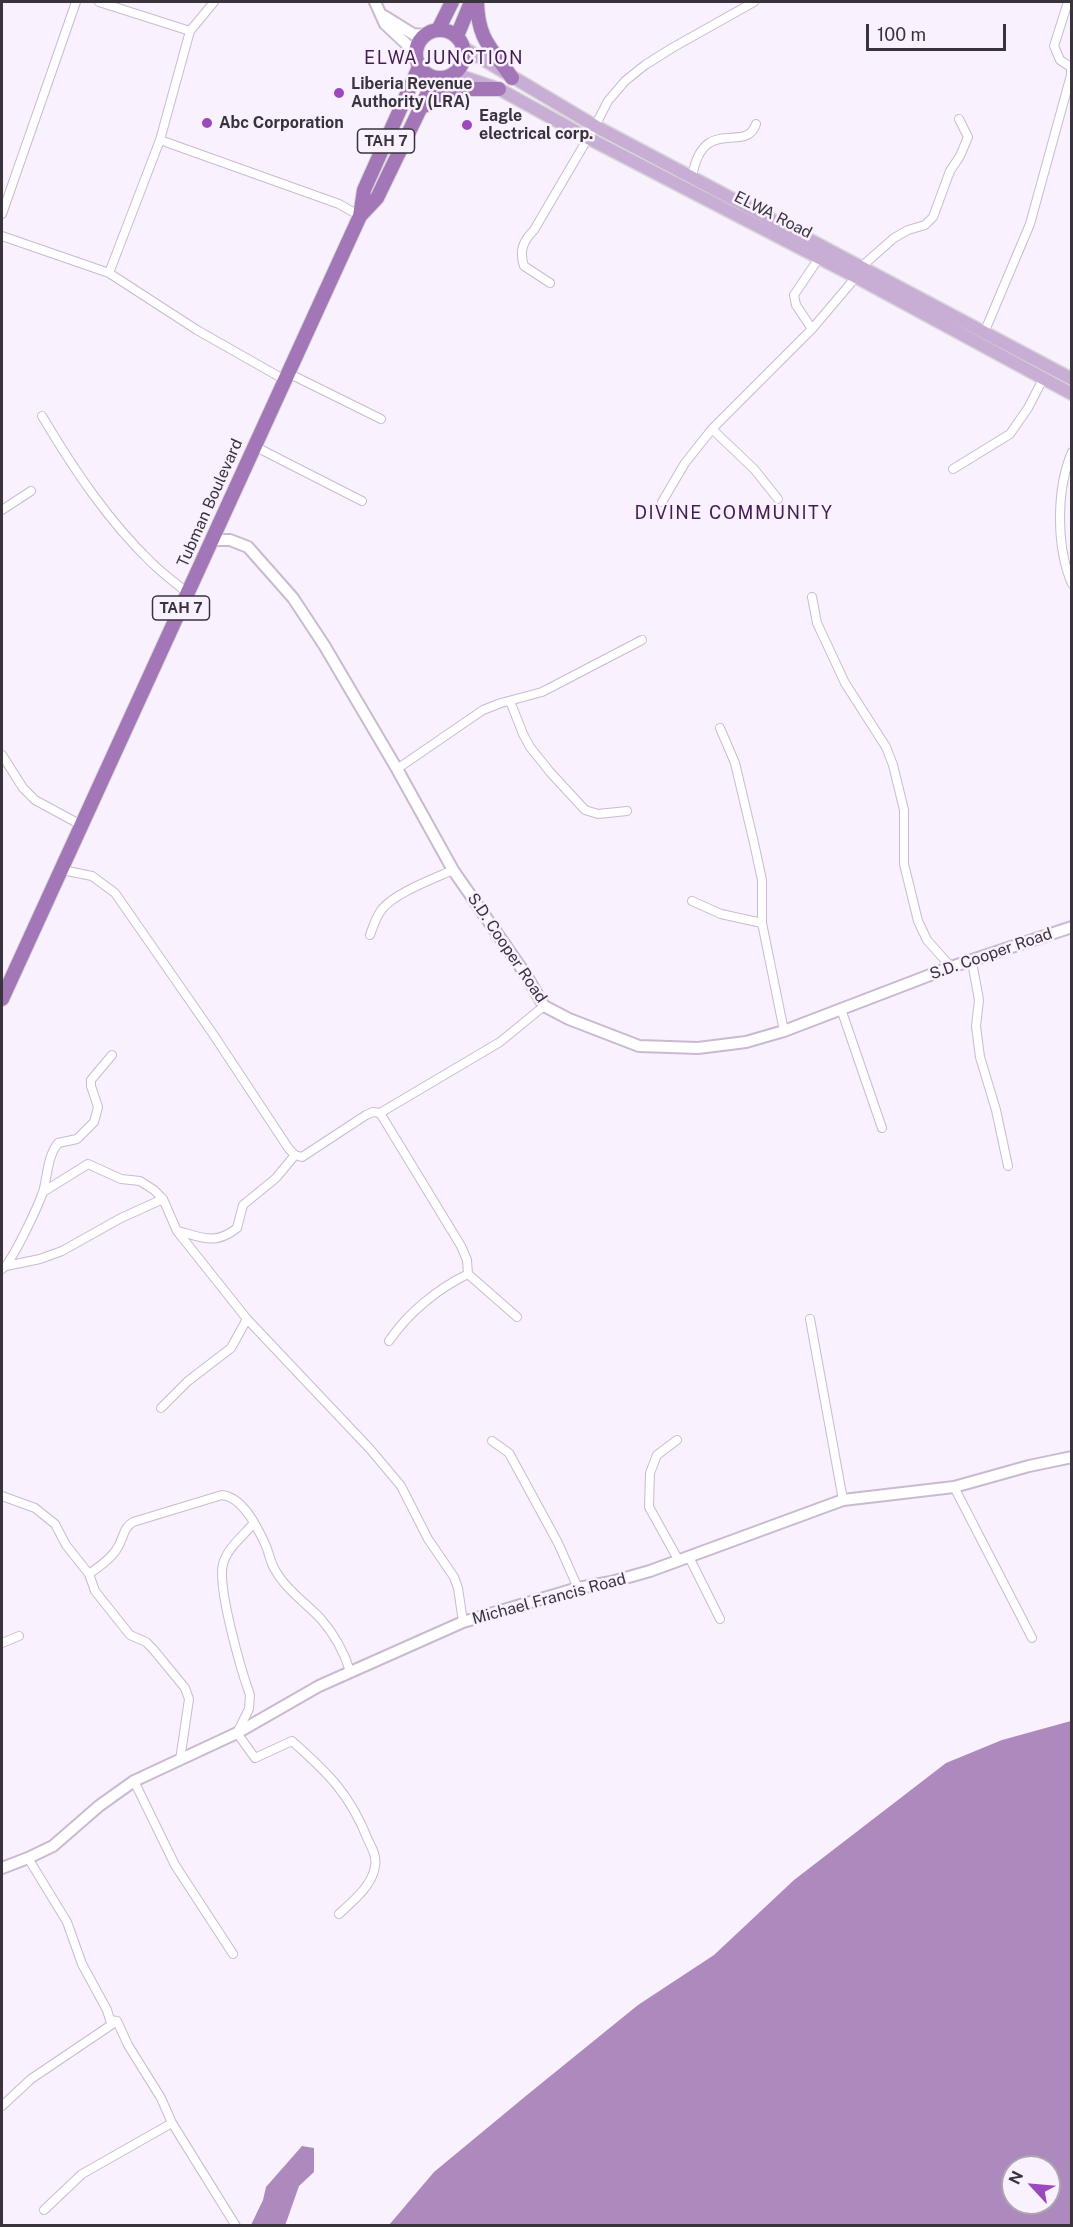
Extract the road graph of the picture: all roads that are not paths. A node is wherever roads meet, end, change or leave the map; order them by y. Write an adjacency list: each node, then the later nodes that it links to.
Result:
1 (76, 2): 27 (street)
2 (99, 2): 11 (street)
3 (214, 2): 11 (street)
4 (375, 2): 10 (street)
5 (452, 2): 12 (highway)
6 (471, 2): 13 (highway)
7 (477, 2): 18 (highway)
8 (754, 2): 23 (street)
9 (1068, 2): 15 (street)
10 (381, 14): 12 (street); 14 (street)
11 (190, 31): 25 (street)
12 (432, 32): 13 (highway); 14 (highway)
13 (461, 42): 16 (highway); 18 (main road, ELWA Road)
14 (417, 60): 17 (highway); 28 (highway, Tubman Boulevard / TAH 7)
15 (1071, 68): 35 (street)
16 (455, 74): 17 (highway); 19 (main road, ELWA Road)
17 (435, 78): 20 (highway, Tubman Boulevard / TAH 7)
18 (512, 78): 23 (main road, ELWA Road)
19 (499, 89): 20 (highway); 24 (main road, ELWA Road)
20 (422, 107): 28 (highway, Tubman Boulevard / TAH 7)
21 (959, 119): 31 (street)
22 (756, 124): 26 (street)
23 (596, 126): 24 (street); 26 (main road, ELWA Road)
24 (588, 138): 30 (main road, ELWA Road); 33 (street)
25 (160, 140): 28 (street); 32 (street)
26 (692, 177): 31 (main road, ELWA Road)
27 (2, 214)
28 (360, 216): 36 (highway, Tubman Boulevard / TAH 7)
29 (2, 236): 32 (street)
30 (819, 258): 31 (main road, ELWA Road); 34 (street)
31 (859, 272): 34 (street); 35 (main road, ELWA Road); 37 (main road, ELWA Road)
32 (110, 273): 36 (street)
33 (550, 283)
34 (812, 329): 42 (street)
35 (984, 333): 38 (main road, ELWA Road)
36 (286, 376): 41 (street); 43 (highway, Tubman Boulevard / TAH 7)
37 (1043, 379): 39 (main road, ELWA Road); 45 (street)
38 (1071, 379)
39 (1071, 394)
40 (42, 416): 53 (street)
41 (381, 419)
42 (712, 429): 47 (street); 49 (street)
43 (254, 446): 48 (street); 51 (highway, Tubman Boulevard / TAH 7)
44 (1071, 452): 52 (street)
45 (953, 469)
46 (31, 490): 50 (street)
47 (778, 499)
48 (362, 501)
49 (662, 502)
50 (2, 510)
51 (212, 540): 53 (highway, Tubman Boulevard / TAH 7); 59 (street, S.D. Cooper Road)
52 (1071, 584)
53 (187, 592): 61 (highway, Tubman Boulevard / TAH 7)
54 (812, 597): 69 (street)
55 (642, 640): 56 (street)
56 (510, 701): 59 (street); 60 (street)
57 (720, 728): 65 (street)
58 (2, 755): 61 (street)
59 (397, 769): 63 (street, S.D. Cooper Road)
60 (627, 812)
61 (81, 825): 62 (highway, Tubman Boulevard / TAH 7)
62 (62, 870): 70 (highway, Tubman Boulevard / TAH 7); 77 (street)
63 (453, 870): 67 (street); 71 (street, S.D. Cooper Road)
64 (692, 901): 65 (street)
65 (762, 922): 73 (street)
66 (1071, 927): 68 (street, S.D. Cooper Road)
67 (370, 935)
68 (972, 962): 69 (street, S.D. Cooper Road); 78 (street)
69 (951, 968): 72 (street, S.D. Cooper Road)
70 (2, 999)
71 (544, 1006): 73 (street, S.D. Cooper Road); 75 (street)
72 (841, 1009): 73 (street, S.D. Cooper Road); 76 (street)
73 (784, 1031)
74 (112, 1055): 79 (street)
75 (380, 1113): 77 (street); 83 (street)
76 (882, 1128)
77 (295, 1155): 81 (street)
78 (1008, 1166)
79 (43, 1192): 80 (street); 82 (street)
80 (163, 1199): 81 (street); 82 (street)
81 (177, 1231): 85 (street)
82 (4, 1268)
83 (468, 1274): 84 (street); 87 (street)
84 (517, 1317)
85 (247, 1319): 88 (street); 100 (street)
86 (810, 1319): 94 (street)
87 (389, 1341)
88 (161, 1408)
89 (677, 1440): 96 (street)
90 (492, 1441): 98 (street)
91 (1071, 1457): 92 (street, Michael Francis Road)
92 (954, 1487): 94 (street, Michael Francis Road); 102 (street)
93 (2, 1496): 97 (street)
94 (843, 1500): 96 (street, Michael Francis Road)
95 (254, 1523): 97 (street); 104 (street); 105 (street)
96 (684, 1559): 98 (street, Michael Francis Road); 99 (street)
97 (89, 1574): 106 (street)
98 (578, 1588): 100 (street, Michael Francis Road)
99 (720, 1619)
100 (463, 1622): 104 (street, Michael Francis Road)
101 (19, 1636): 103 (street)
102 (1032, 1638)
103 (2, 1643)
104 (350, 1671): 105 (street, Michael Francis Road)
105 (237, 1733): 106 (street, Michael Francis Road); 110 (street)
106 (180, 1760): 107 (street, Michael Francis Road)
107 (134, 1781): 108 (street, Michael Francis Road); 111 (street)
108 (28, 1858): 109 (street, Michael Francis Road); 112 (street)
109 (2, 1868)
110 (339, 1914)
111 (233, 1954)
112 (117, 2021): 113 (street); 114 (street)
113 (2, 2106)
114 (172, 2123): 115 (street); 116 (street)
115 (44, 2210)
116 (236, 2226)

